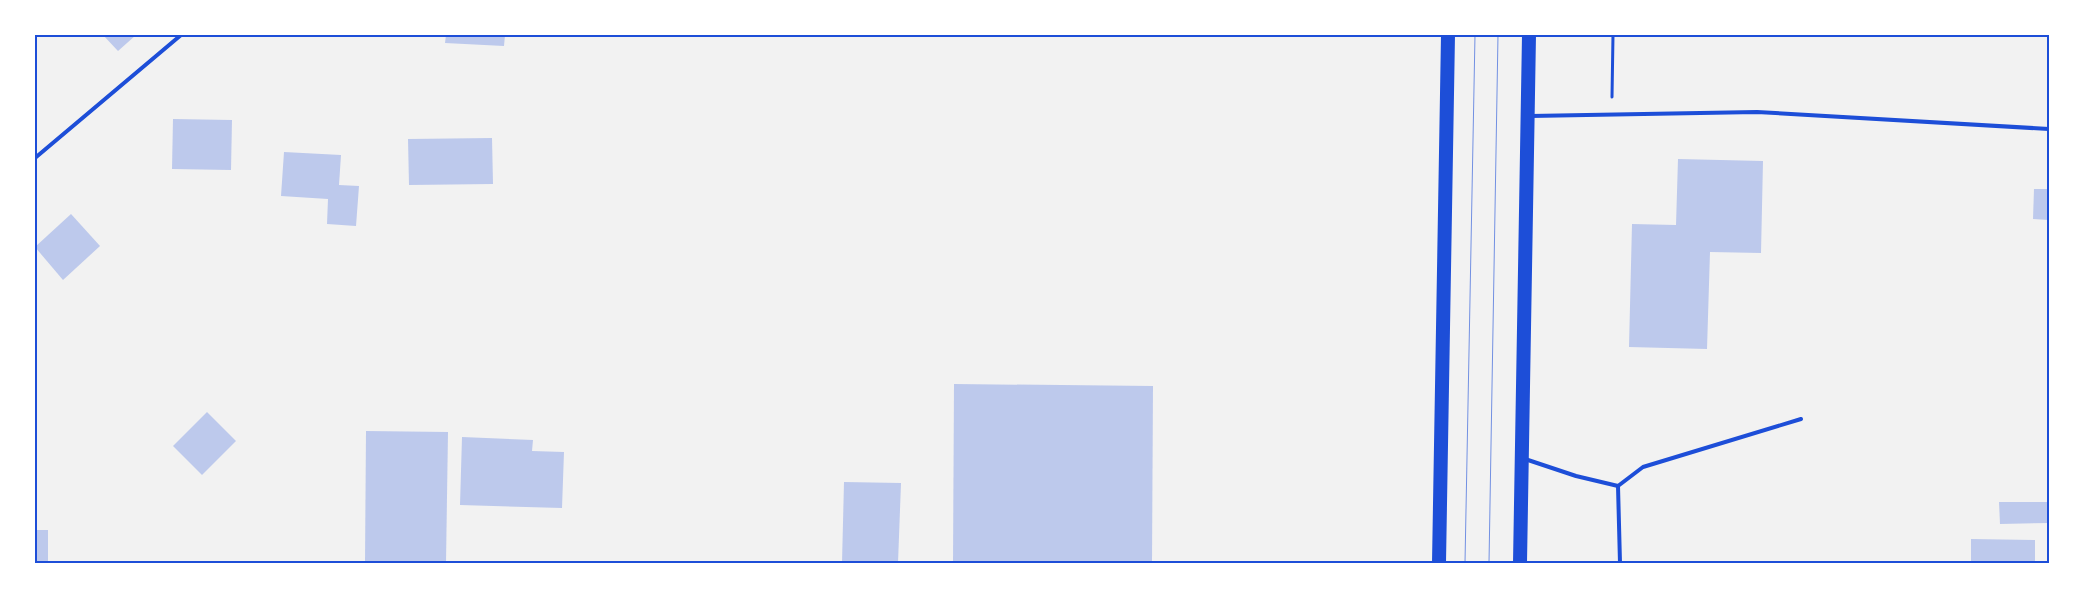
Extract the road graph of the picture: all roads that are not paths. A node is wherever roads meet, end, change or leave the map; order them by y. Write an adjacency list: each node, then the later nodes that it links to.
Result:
1 (181, 35): 6 (lane)
2 (1448, 35): 10 (highway)
3 (1529, 35): 4 (highway)
4 (1528, 116): 5 (lane); 8 (highway)
5 (2049, 129)
6 (35, 158)
7 (1802, 419): 9 (lane)
8 (1522, 458): 9 (lane); 11 (highway)
9 (1618, 486): 12 (lane)
10 (1439, 563)
11 (1520, 563)
12 (1620, 563)

